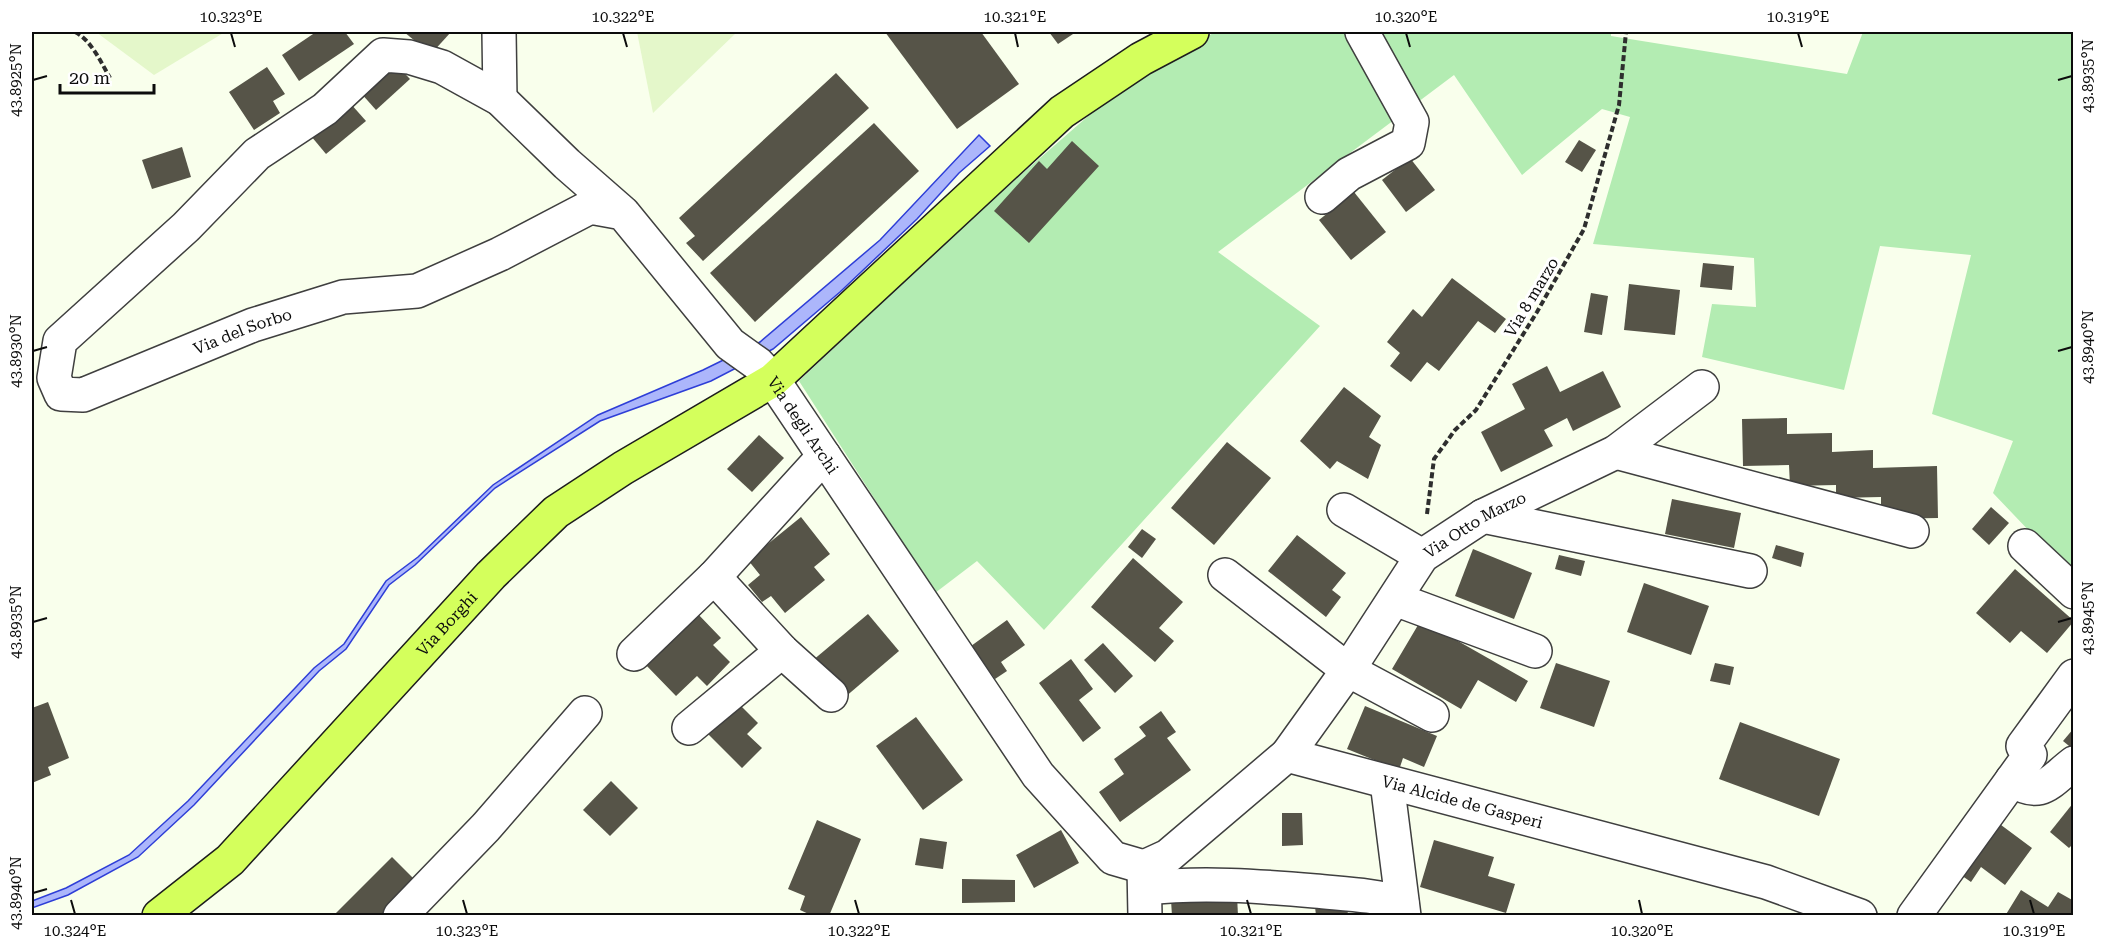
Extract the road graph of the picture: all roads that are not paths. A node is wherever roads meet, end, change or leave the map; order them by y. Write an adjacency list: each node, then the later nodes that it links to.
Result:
1 (499, 32): 4 (street)
2 (1192, 32): 7 (main road, Via degli Archi)
3 (1362, 32): 5 (street)
4 (500, 99): 6 (street); 6 (street, Via del Sorbo)
5 (1322, 197)
6 (623, 213): 7 (street)
7 (766, 372): 10 (street, Via degli Archi); 36 (main road, Via Borghi)
8 (1702, 387): 9 (street, Via Otto Marzo)
9 (1616, 452): 12 (street, Via Otto Marzo); 13 (street)
10 (824, 456): 18 (street); 34 (street, Via degli Archi)
11 (1344, 510): 15 (street)
12 (1483, 516): 15 (street, Via Otto Marzo); 16 (street)
13 (1912, 531)
14 (2025, 546): 19 (street)
15 (1422, 556): 20 (street, Via Otto Marzo)
16 (1750, 571)
17 (1226, 575): 24 (street)
18 (714, 577): 21 (street); 23 (street)
19 (2073, 592)
20 (1395, 599): 22 (street); 24 (street, Via Otto Marzo)
21 (782, 651): 26 (street); 29 (street)
22 (1535, 651)
23 (634, 654)
24 (1348, 670): 28 (street); 30 (street, Via Otto Marzo)
25 (2073, 676): 32 (street)
26 (831, 695)
27 (585, 713): 37 (street)
28 (1432, 716)
29 (689, 728)
30 (1287, 755): 33 (street, Via Alcide de Gasperi); 34 (street)
31 (2073, 763): 32 (street)
32 (2012, 780): 39 (street)
33 (1387, 782): 35 (street); 38 (street, Via Alcide de Gasperi)
34 (1145, 890): 35 (street)
35 (1403, 909)
36 (159, 915)
37 (400, 915)
38 (1860, 915)
39 (1914, 915)

